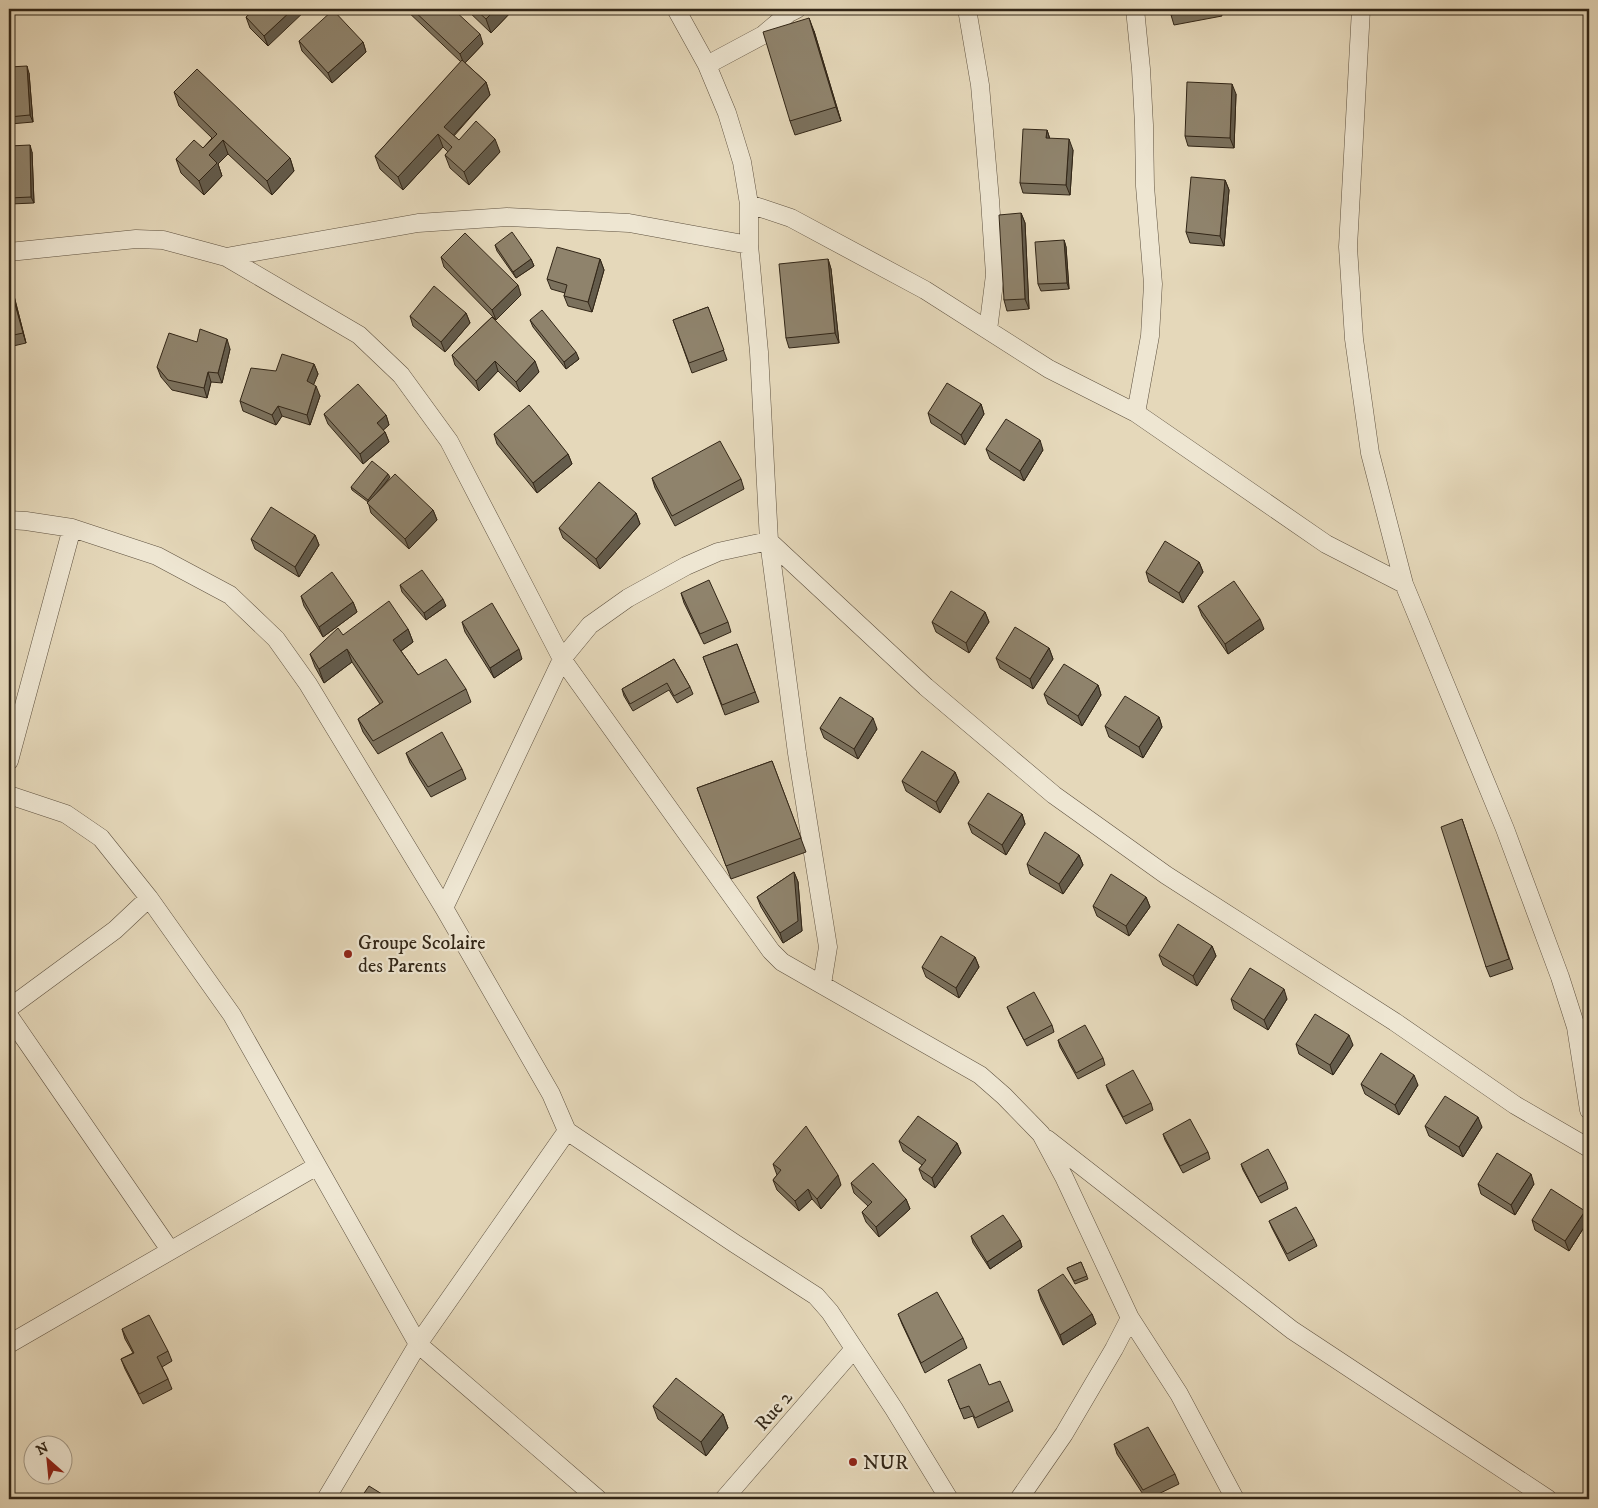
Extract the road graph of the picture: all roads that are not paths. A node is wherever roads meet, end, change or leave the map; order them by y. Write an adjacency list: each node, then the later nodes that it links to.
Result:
1 (676, 9): 6 (street)
2 (797, 9): 6 (street)
3 (967, 9): 11 (street)
4 (1135, 9): 12 (street)
5 (1362, 9): 16 (street)
6 (707, 65): 7 (street)
7 (749, 204): 8 (street); 11 (street)
8 (749, 245): 10 (street); 15 (street)
9 (9, 252): 10 (street)
10 (226, 257): 17 (street)
11 (988, 330): 12 (street)
12 (1136, 413): 16 (street)
13 (9, 520): 14 (street)
14 (72, 528): 18 (street); 21 (street)
15 (769, 541): 17 (street); 22 (street); 28 (street)
16 (1404, 584): 25 (street)
17 (562, 659): 21 (street); 22 (street)
18 (9, 761)
19 (9, 795): 20 (street)
20 (149, 898): 23 (street); 29 (street)
21 (444, 908): 26 (street)
22 (822, 984): 27 (street)
23 (9, 1008)
24 (9, 1016): 30 (street)
25 (1589, 1110)
26 (567, 1131): 33 (street); 34 (street)
27 (1041, 1134): 31 (street); 41 (street)
28 (1589, 1148)
29 (317, 1166): 30 (street); 33 (street)
30 (170, 1250): 32 (street)
31 (1130, 1318): 39 (street); 40 (street)
32 (10, 1340)
33 (418, 1344): 35 (street); 36 (street)
34 (854, 1349): 37 (street, Rue 2); 38 (street)
35 (326, 1499)
36 (598, 1499)
37 (724, 1499)
38 (949, 1499)
39 (1019, 1499)
40 (1235, 1499)
41 (1548, 1499)

